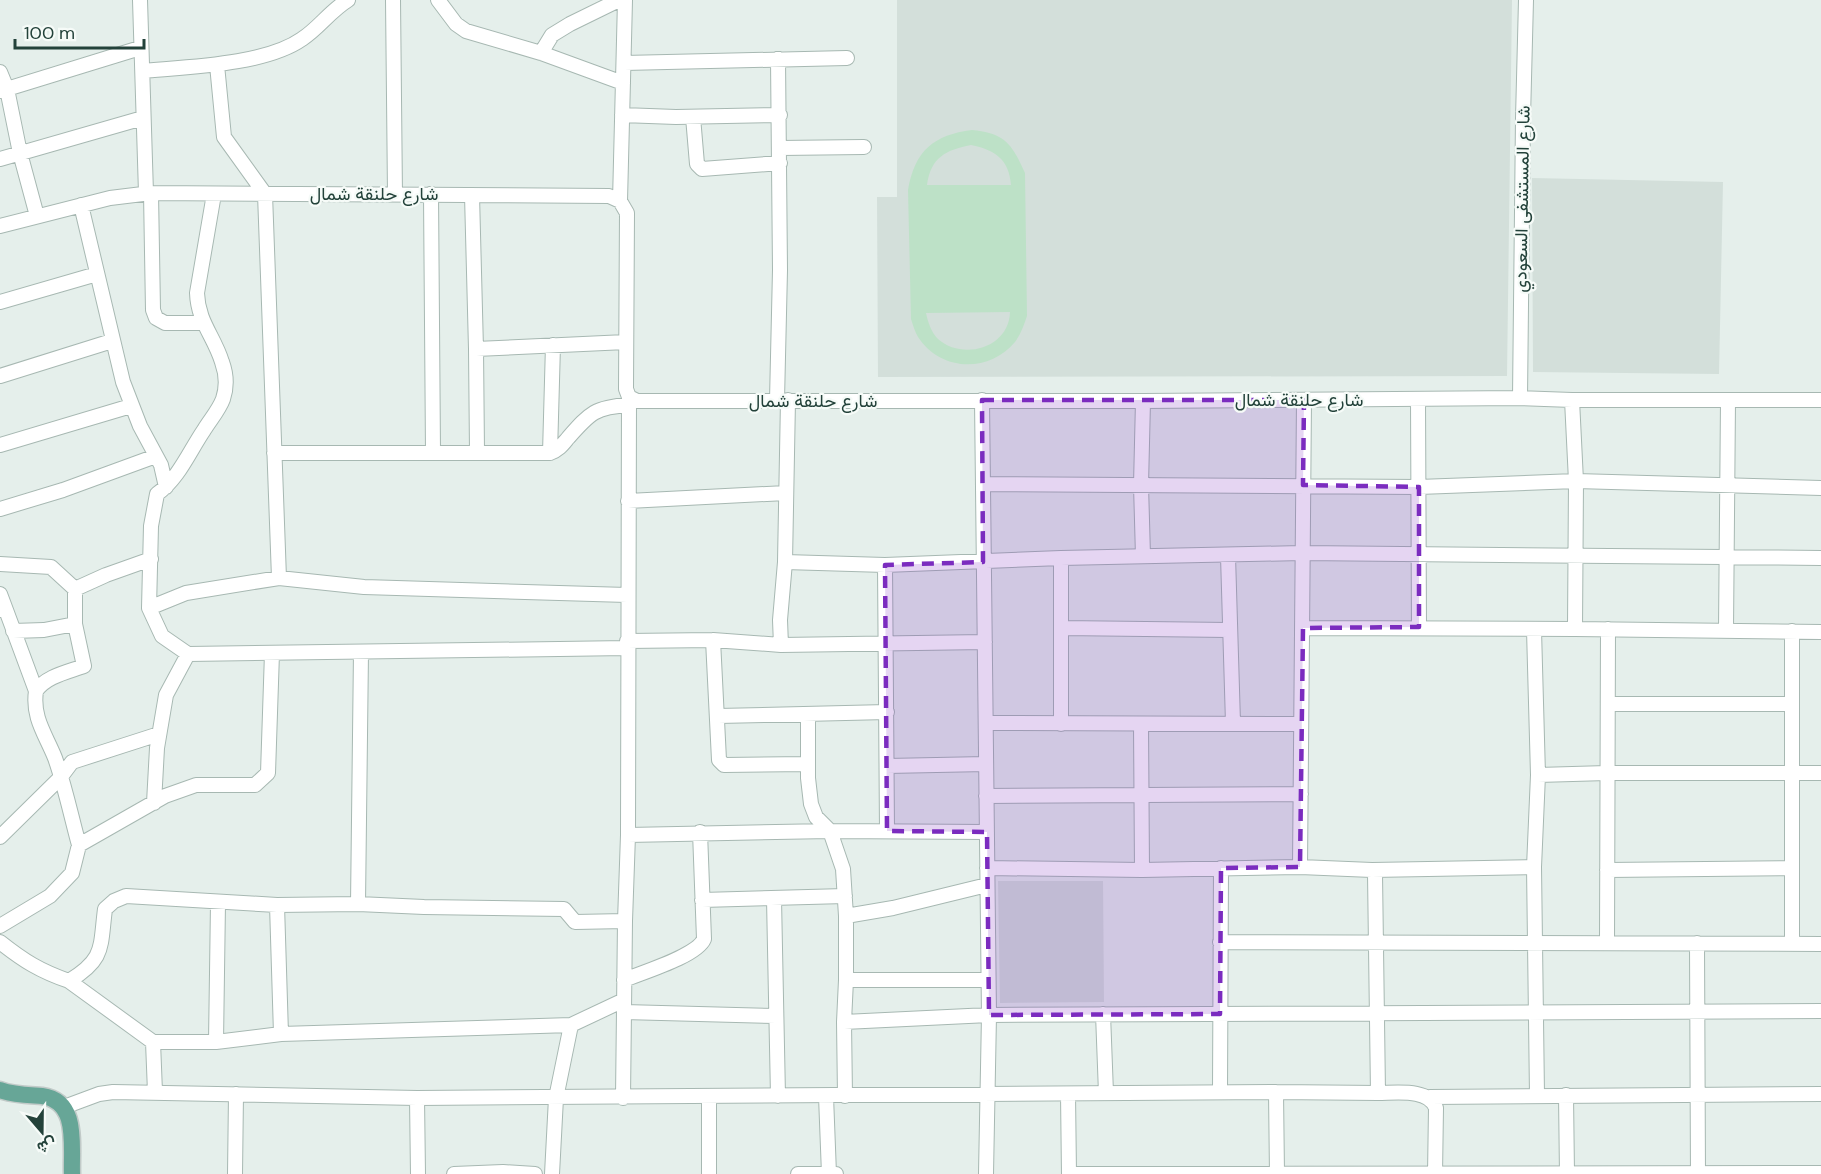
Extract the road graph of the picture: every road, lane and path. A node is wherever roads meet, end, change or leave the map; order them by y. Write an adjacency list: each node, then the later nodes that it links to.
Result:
1 (140, 0): 8 (street)
2 (348, 0): 13 (street)
3 (393, 0): 30 (street)
4 (438, 0): 9 (street)
5 (619, 0): 9 (street)
6 (625, 0): 12 (street)
7 (1526, 0): 44 (street, شارع المستشفى السعودي)
8 (140, 48): 14 (street); 17 (street)
9 (541, 53): 16 (street)
10 (847, 58): 11 (street)
11 (778, 59): 12 (street); 19 (street)
12 (624, 63): 16 (street)
13 (217, 65): 14 (street); 28 (street)
14 (143, 71): 21 (street)
15 (0, 72): 17 (street)
16 (623, 83): 18 (street)
17 (3, 90): 23 (street)
18 (622, 115): 20 (street); 32 (street)
19 (780, 115): 20 (street); 24 (street)
20 (693, 117): 24 (street)
21 (143, 118): 23 (street); 26 (street)
22 (864, 147): 24 (street)
23 (20, 153): 25 (street); 34 (street)
24 (780, 155): 46 (street)
25 (0, 159)
26 (149, 193): 27 (street, شارع حلنقة شمال); 33 (street, شارع حلنقة شمال); 38 (street)
27 (214, 194): 28 (street, شارع حلنقة شمال); 38 (street)
28 (265, 194): 30 (street, شارع حلنقة شمال); 58 (street)
29 (431, 194): 30 (street, شارع حلنقة شمال); 31 (street, شارع حلنقة شمال); 56 (street)
30 (396, 195)
31 (472, 195): 32 (street, شارع حلنقة شمال); 42 (street)
32 (620, 201): 40 (street)
33 (81, 204): 34 (street, شارع حلنقة شمال); 36 (street)
34 (37, 216): 35 (street, شارع حلنقة شمال)
35 (0, 226)
36 (97, 274): 37 (street); 39 (street)
37 (0, 302)
38 (203, 323): 66 (street)
39 (112, 341): 43 (street); 54 (street)
40 (626, 342): 41 (street); 51 (street)
41 (553, 345): 42 (street); 59 (street)
42 (477, 349): 57 (street)
43 (0, 376)
44 (1520, 398): 45 (street, شارع حلنقة شمال); 49 (street, شارع حلنقة شمال)
45 (1418, 399): 48 (street, شارع حلنقة شمال); 67 (street)
46 (783, 400): 47 (street, شارع حلنقة شمال); 51 (street, شارع حلنقة شمال); 69 (street)
47 (982, 400): 52 (street, شارع حلنقة شمال); 62 (street)
48 (1304, 400): 52 (street, شارع حلنقة شمال); 64 (street)
49 (1572, 400): 53 (street, شارع حلنقة شمال); 61 (street)
50 (1821, 400): 53 (street, شارع حلنقة شمال)
51 (629, 401): 59 (street, شارع حلنقة شمال); 70 (street)
52 (1143, 401): 63 (street)
53 (1728, 401): 65 (street)
54 (131, 406): 55 (street); 60 (street)
55 (0, 445)
56 (433, 452): 57 (street); 58 (street)
57 (477, 452): 59 (street)
58 (274, 453): 85 (street)
59 (550, 453)
60 (156, 456): 66 (street); 71 (street)
61 (1576, 481): 65 (street); 67 (street); 74 (street)
62 (983, 484): 63 (street); 82 (street)
63 (1141, 485): 64 (street); 75 (street)
64 (1303, 485): 67 (street); 72 (street)
65 (1727, 486): 68 (street); 77 (street)
66 (166, 487): 80 (street)
67 (1419, 487): 73 (street)
68 (1821, 488)
69 (786, 493): 70 (street); 81 (street)
70 (628, 501): 88 (street)
71 (0, 509)
72 (1302, 553): 73 (street); 76 (street); 94 (street)
73 (1420, 555): 74 (street); 92 (street)
74 (1575, 555): 77 (street); 95 (street)
75 (1143, 556): 76 (street); 78 (street)
76 (1228, 556): 97 (street)
77 (1726, 556): 79 (street); 99 (street)
78 (1061, 558): 82 (street); 93 (street)
79 (1821, 558)
80 (151, 559): 86 (street); 89 (street)
81 (784, 562): 84 (street); 106 (street)
82 (983, 562): 84 (street); 104 (street)
83 (0, 564): 86 (street)
84 (885, 566): 107 (street)
85 (279, 578): 88 (street); 89 (street)
86 (75, 589): 91 (street)
87 (0, 594): 90 (street)
88 (627, 595): 105 (street)
89 (148, 608): 110 (street)
90 (3, 610): 100 (street)
91 (75, 624): 100 (street); 111 (street)
92 (1419, 627): 94 (street); 98 (street)
93 (1062, 628): 97 (street); 118 (street)
94 (1303, 628): 121 (street)
95 (1575, 629): 96 (street); 98 (street)
96 (1608, 629): 99 (street); 112 (street)
97 (1229, 630): 119 (street)
98 (1534, 630): 129 (street)
99 (1726, 630): 101 (street)
100 (14, 631): 111 (street)
101 (1792, 631): 102 (street); 113 (street)
102 (1821, 632)
103 (713, 639): 105 (street); 106 (street); 116 (street)
104 (985, 642): 107 (street); 117 (street)
105 (627, 645): 108 (street); 139 (street)
106 (781, 645): 107 (street)
107 (886, 645): 114 (street)
108 (361, 652): 109 (street); 155 (street)
109 (272, 653): 110 (street); 134 (street)
110 (188, 654): 122 (street)
111 (36, 691): 130 (street)
112 (1608, 704): 113 (street); 126 (street)
113 (1792, 704): 127 (street)
114 (887, 712): 115 (street); 125 (street)
115 (808, 715): 116 (street); 123 (street)
116 (718, 716): 123 (street)
117 (986, 723): 118 (street); 124 (street)
118 (1061, 723): 120 (street)
119 (1233, 723): 120 (street); 121 (street)
120 (1141, 724): 132 (street)
121 (1301, 724): 131 (street)
122 (159, 734): 130 (street); 134 (street)
123 (808, 764): 135 (street)
124 (986, 764): 125 (street); 133 (street)
125 (887, 766): 136 (street)
126 (1608, 773): 127 (street); 129 (street); 149 (street)
127 (1791, 773): 128 (street); 146 (street)
128 (1821, 774)
129 (1538, 775): 143 (street)
130 (60, 778): 140 (street); 141 (street)
131 (1301, 794): 132 (street); 142 (street)
132 (1143, 795): 133 (street); 147 (street)
133 (986, 796): 138 (street)
134 (154, 803): 141 (street)
135 (830, 831): 136 (street); 137 (street); 151 (street)
136 (887, 831): 138 (street)
137 (700, 832): 139 (street); 153 (street)
138 (987, 832): 144 (street)
139 (628, 835): 158 (street)
140 (0, 837)
141 (79, 845): 159 (street)
142 (1300, 867): 145 (street); 148 (street)
143 (1534, 867): 148 (street); 163 (street)
144 (987, 868): 147 (street); 150 (street)
145 (1221, 868): 147 (street); 161 (street)
146 (1792, 868): 149 (street); 166 (street)
147 (1143, 870)
148 (1372, 870): 162 (street)
149 (1607, 870): 164 (street)
150 (987, 885): 157 (street); 170 (street)
151 (845, 896): 152 (street); 157 (street)
152 (774, 898): 153 (street); 180 (street)
153 (702, 900): 168 (street)
154 (218, 903): 156 (street); 171 (street); 185 (street)
155 (358, 904): 156 (street); 158 (street)
156 (277, 905): 183 (street)
157 (846, 916): 169 (street)
158 (625, 921): 168 (street)
159 (0, 926)
160 (0, 942): 171 (street)
161 (1220, 942): 162 (street); 178 (street)
162 (1374, 942): 163 (street); 176 (street)
163 (1534, 943): 164 (street); 174 (street)
164 (1607, 943): 165 (street)
165 (1697, 943): 166 (street); 175 (street)
166 (1792, 943): 167 (street)
167 (1821, 944)
168 (624, 980): 172 (street)
169 (846, 980): 170 (street); 181 (street)
170 (988, 980): 179 (street)
171 (69, 981): 184 (street)
172 (624, 1006): 180 (street); 182 (street); 206 (street)
173 (1821, 1011): 175 (street)
174 (1536, 1012): 175 (street); 176 (street); 197 (street)
175 (1697, 1012): 195 (street)
176 (1376, 1013): 178 (street); 190 (street)
177 (1103, 1014): 178 (street); 179 (street); 191 (street)
178 (1220, 1014): 188 (street)
179 (989, 1015): 181 (street); 193 (street)
180 (776, 1016): 199 (street)
181 (844, 1022): 201 (street)
182 (571, 1025): 183 (street); 205 (street)
183 (281, 1034): 185 (street)
184 (153, 1042): 185 (street); 187 (street)
185 (216, 1042)
186 (0, 1090): 207 (main road)
187 (154, 1092): 192 (street); 207 (street)
188 (1220, 1092): 189 (street); 191 (street)
189 (1276, 1092): 190 (street); 221 (street)
190 (1378, 1092): 203 (street)
191 (1106, 1093): 194 (street)
192 (236, 1094): 204 (street); 210 (street)
193 (987, 1094): 194 (street); 201 (street); 219 (street)
194 (1068, 1094): 220 (street)
195 (1698, 1094): 196 (street); 198 (street); 224 (street)
196 (1821, 1094)
197 (1537, 1095): 198 (street); 203 (street)
198 (1566, 1095): 223 (street)
199 (778, 1096): 200 (street); 202 (street)
200 (826, 1096): 201 (street); 217 (street)
201 (844, 1096)
202 (709, 1097): 206 (street); 215 (street)
203 (1430, 1097): 222 (street)
204 (417, 1098): 205 (street); 211 (street)
205 (556, 1098): 206 (street); 214 (street)
206 (623, 1098)
207 (64, 1107): 209 (main road)
208 (1821, 1173): 224 (street)
209 (72, 1174)
210 (235, 1174)
211 (418, 1174)
212 (454, 1174): 213 (street)
213 (535, 1174)
214 (552, 1174)
215 (709, 1174)
216 (798, 1174): 217 (street)
217 (829, 1174): 218 (street)
218 (836, 1174)
219 (986, 1174)
220 (1069, 1174): 221 (street)
221 (1277, 1174): 222 (street)
222 (1435, 1174): 223 (street)
223 (1567, 1174): 224 (street)
224 (1698, 1174)

